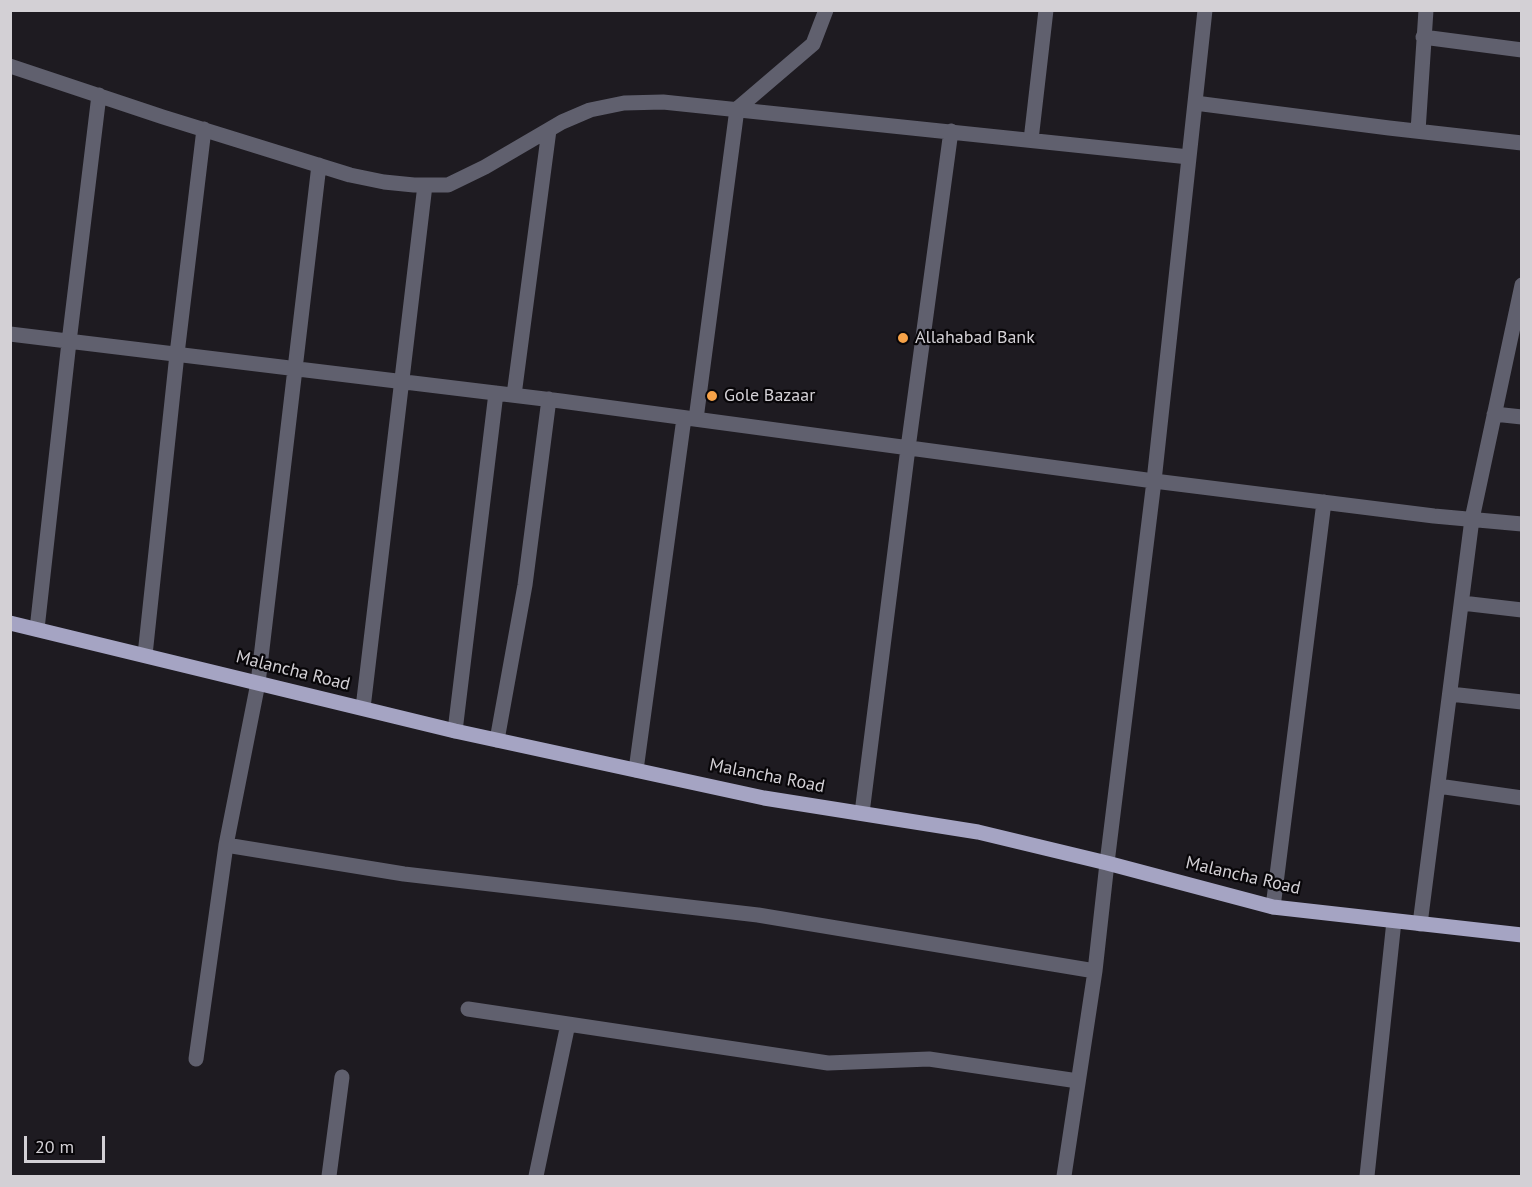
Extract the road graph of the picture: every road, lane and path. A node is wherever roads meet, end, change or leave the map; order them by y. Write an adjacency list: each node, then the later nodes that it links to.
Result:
1 (826, 10): 10 (street)
2 (1046, 10): 15 (street)
3 (1205, 10): 9 (street)
4 (1426, 10): 5 (street)
5 (1423, 37): 6 (street); 14 (street)
6 (1521, 50)
7 (10, 66): 8 (street)
8 (99, 95): 11 (street); 23 (street)
9 (1195, 102): 14 (street); 17 (street)
10 (737, 109): 12 (street); 13 (street); 32 (street)
11 (204, 129): 18 (street); 24 (street)
12 (549, 129): 19 (street); 28 (street)
13 (951, 131): 15 (street); 33 (street)
14 (1418, 131): 16 (street)
15 (1031, 140): 17 (street)
16 (1521, 143)
17 (1189, 157): 34 (street)
18 (319, 165): 19 (street); 25 (street)
19 (425, 185): 26 (street)
20 (1521, 285): 21 (street)
21 (1517, 324): 30 (street)
22 (10, 334): 23 (street)
23 (69, 342): 24 (street); 41 (street)
24 (177, 354): 25 (street); 42 (street)
25 (295, 369): 26 (street); 43 (street)
26 (403, 382): 27 (street); 46 (street)
27 (496, 393): 28 (street); 47 (street)
28 (514, 395): 29 (street)
29 (549, 399): 32 (street); 48 (street)
30 (1494, 414): 31 (street); 36 (street)
31 (1521, 417)
32 (690, 418): 33 (street); 49 (street)
33 (908, 448): 34 (street); 52 (street)
34 (1154, 481): 35 (street); 54 (street)
35 (1324, 502): 36 (street); 55 (street)
36 (1472, 519): 37 (street); 38 (street)
37 (1521, 524)
38 (1462, 603): 39 (street); 44 (street)
39 (1521, 610)
40 (10, 622): 41 (main road, Malancha Road)
41 (38, 629): 42 (main road, Malancha Road)
42 (145, 655): 43 (main road, Malancha Road)
43 (258, 683): 46 (main road, Malancha Road); 53 (street)
44 (1450, 694): 45 (street); 50 (street)
45 (1521, 702)
46 (363, 708): 47 (main road, Malancha Road)
47 (455, 731): 48 (main road, Malancha Road)
48 (497, 740): 49 (main road, Malancha Road)
49 (636, 770): 52 (main road, Malancha Road)
50 (1438, 786): 51 (street); 57 (street)
51 (1521, 798)
52 (862, 813): 54 (main road, Malancha Road)
53 (226, 845): 59 (street); 62 (street)
54 (1107, 863): 55 (main road, Malancha Road); 59 (street)
55 (1273, 907): 56 (main road, Malancha Road)
56 (1394, 921): 57 (main road, Malancha Road); 68 (street)
57 (1420, 924): 58 (main road, Malancha Road)
58 (1521, 935)
59 (1095, 971): 64 (street)
60 (468, 1009): 61 (street)
61 (568, 1024): 64 (street); 66 (street)
62 (196, 1059)
63 (342, 1077): 65 (street)
64 (1078, 1081): 67 (street)
65 (329, 1176)
66 (537, 1176)
67 (1064, 1176)
68 (1367, 1176)

